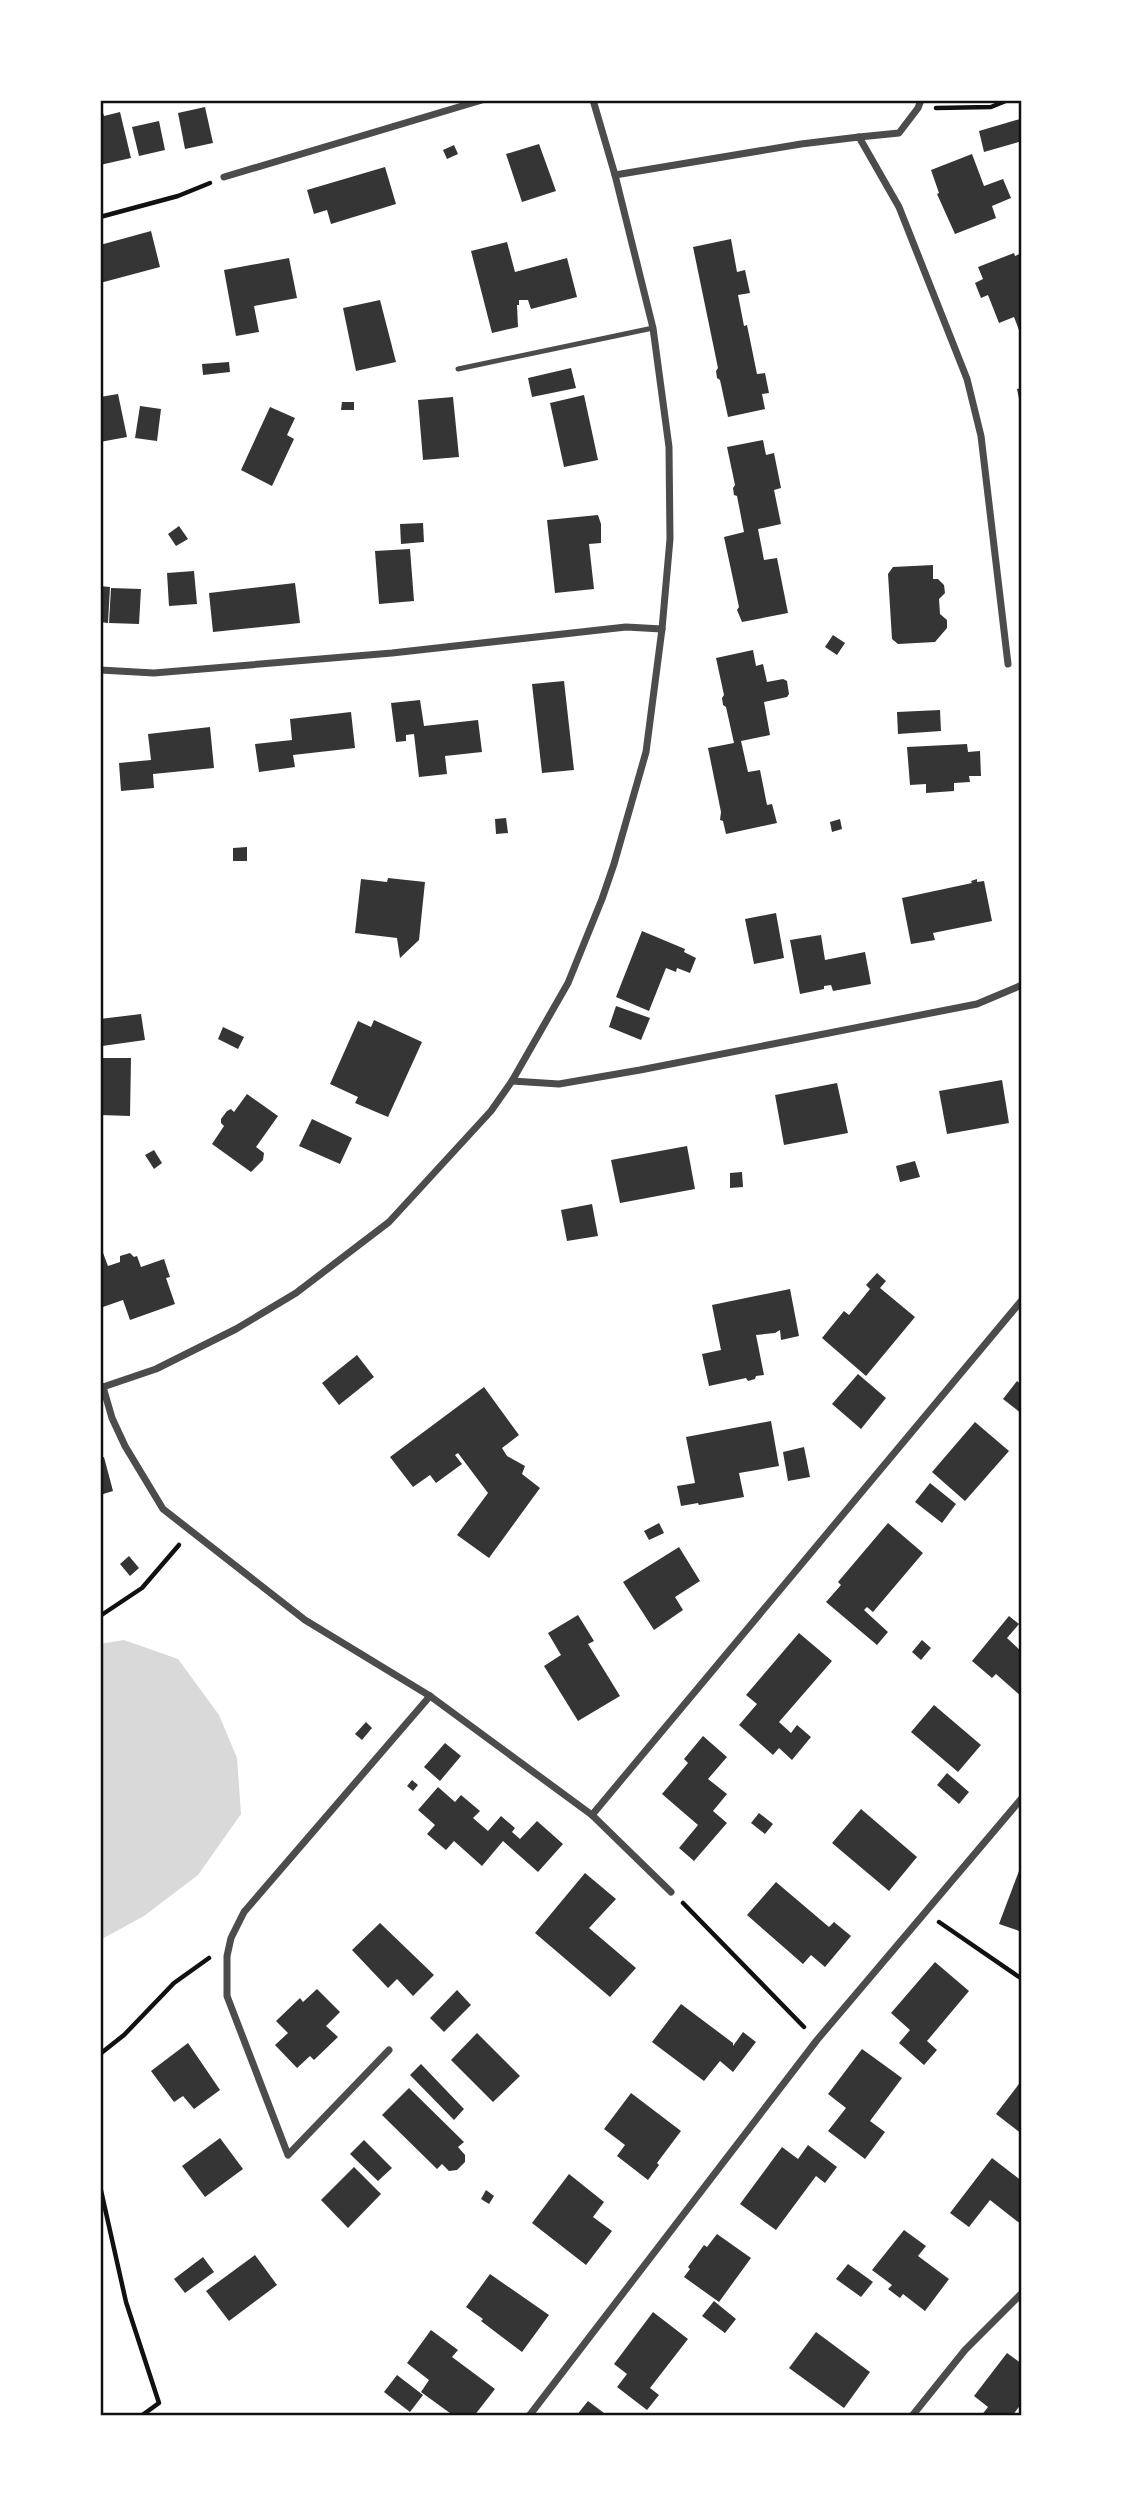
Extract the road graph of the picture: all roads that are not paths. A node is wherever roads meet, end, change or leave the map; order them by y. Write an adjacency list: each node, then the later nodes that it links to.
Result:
1 (482, 100): 6 (street)
2 (593, 100): 5 (street)
3 (919, 104): 4 (street)
4 (859, 137): 5 (street); 10 (street)
5 (615, 175): 7 (street)
6 (224, 177)
7 (653, 328): 8 (lane); 9 (street)
8 (458, 369)
9 (662, 629): 11 (street); 13 (street)
10 (1008, 664)
11 (100, 670)
12 (1022, 985): 13 (street)
13 (513, 1081): 15 (street)
14 (1022, 1300): 18 (street)
15 (102, 1387): 16 (street)
16 (430, 1696): 18 (street); 20 (street)
17 (1022, 1798): 22 (street)
18 (592, 1815): 19 (street)
19 (671, 1892)
20 (389, 2050)
21 (1022, 2293): 23 (street)
22 (529, 2416)
23 (912, 2416)

